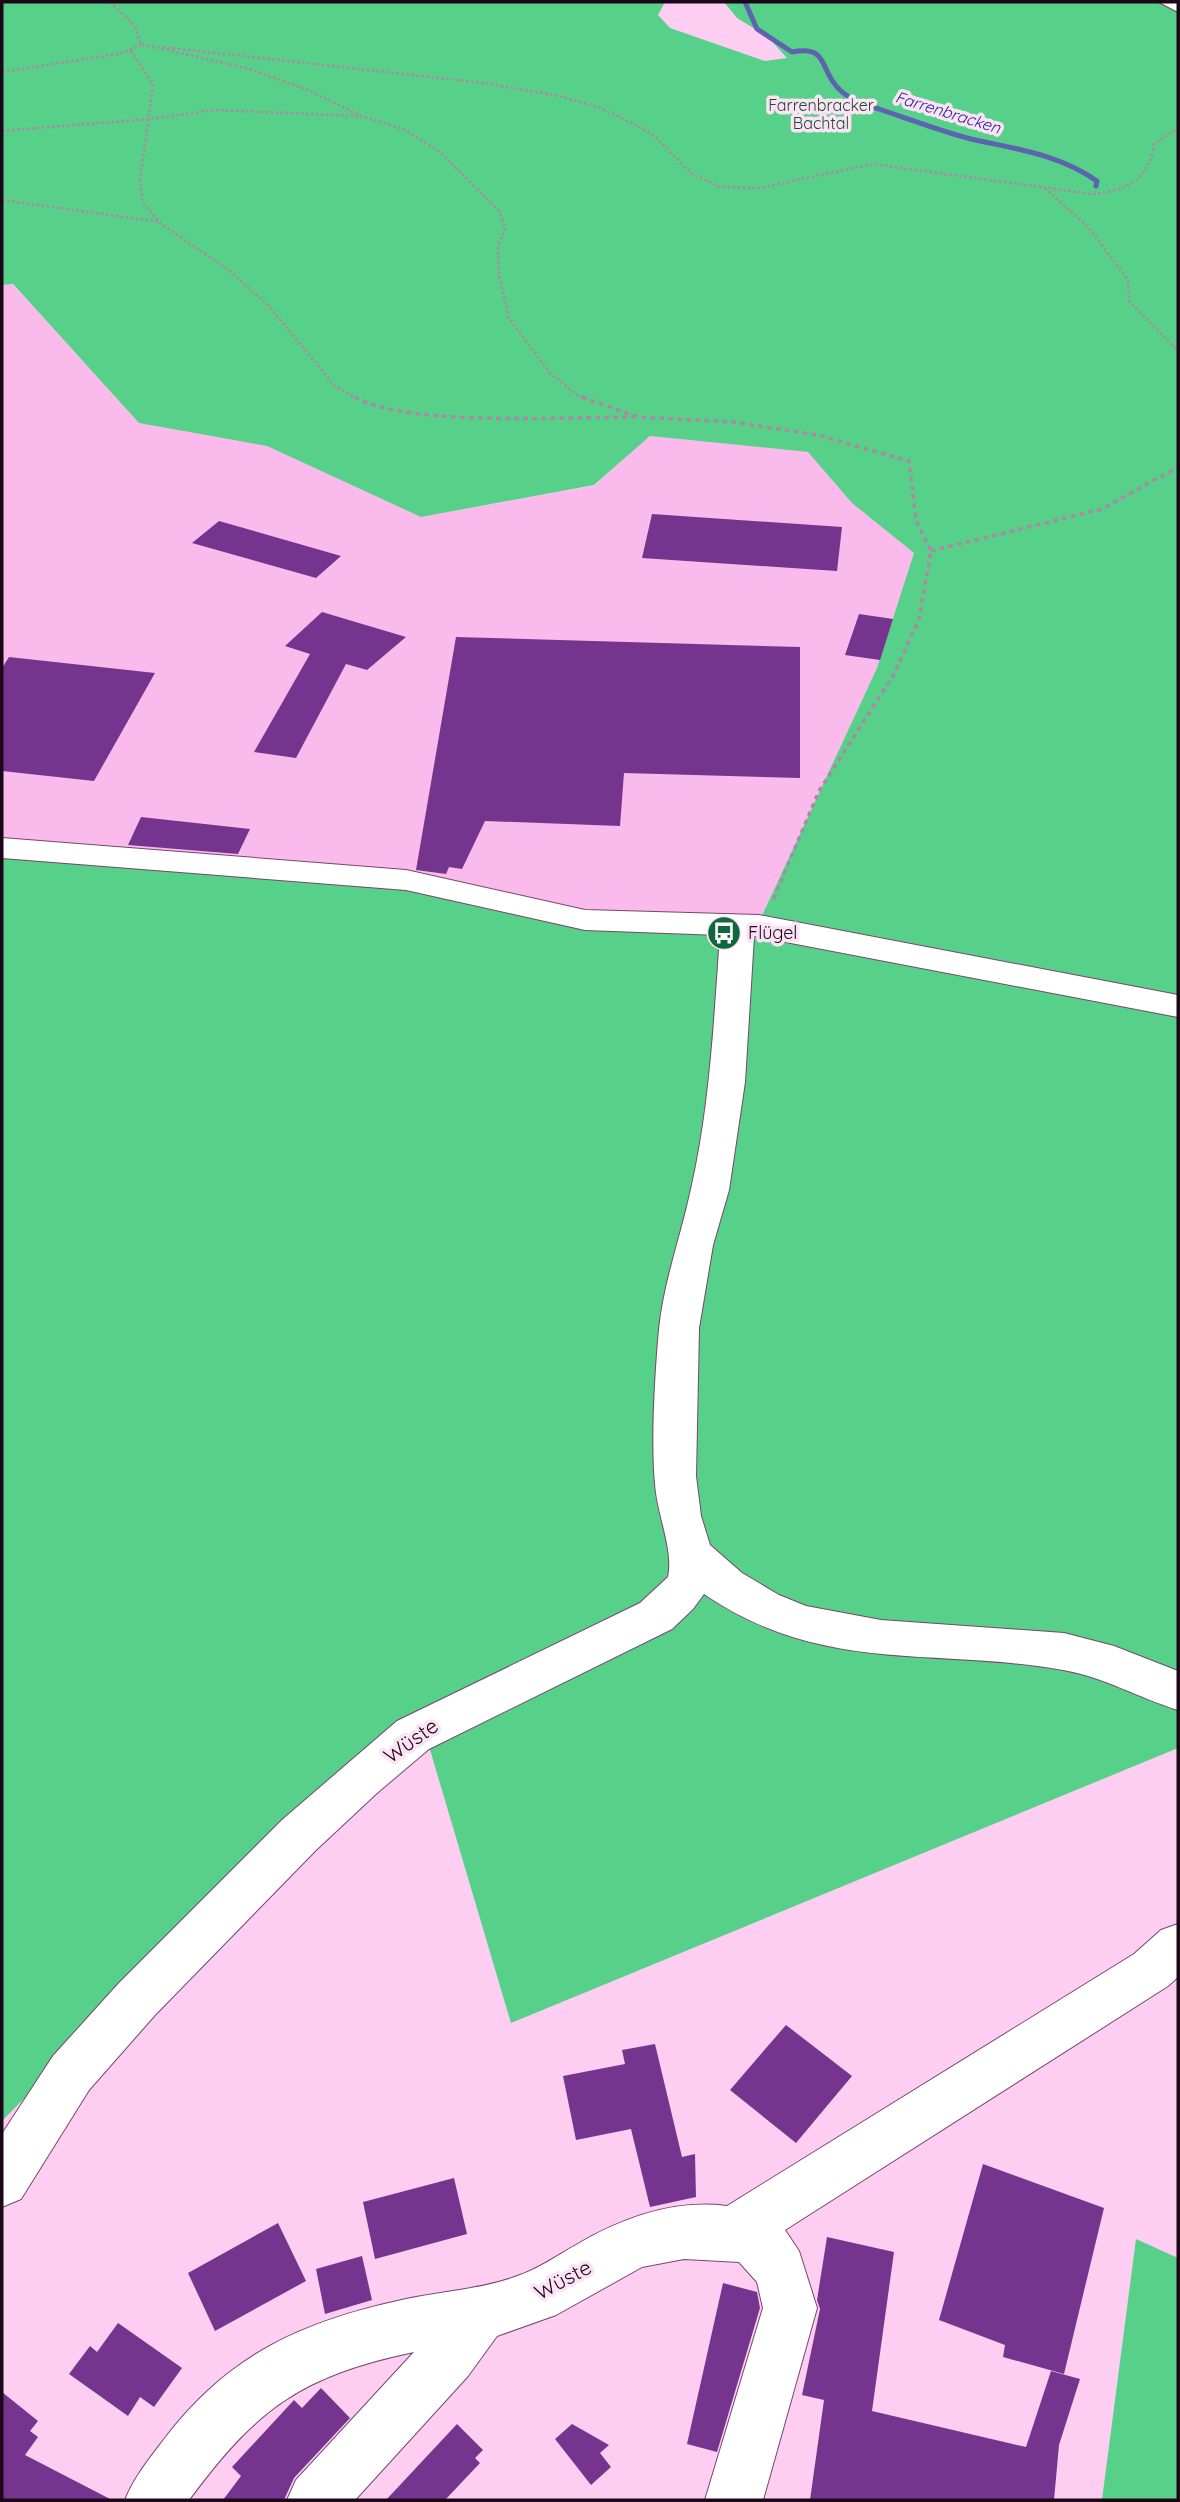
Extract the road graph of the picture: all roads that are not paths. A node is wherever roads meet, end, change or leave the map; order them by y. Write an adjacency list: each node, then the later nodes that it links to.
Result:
1 (1169, 2): 2 (street)
2 (1178, 6)
3 (2, 848): 4 (street)
4 (748, 925): 5 (street); 6 (street)
5 (1178, 1006)
6 (692, 1556): 7 (street); 9 (street, Wüste)
7 (1178, 1690)
8 (1178, 1946): 10 (street)
9 (2, 2181)
10 (734, 2232): 11 (street, Wüste); 14 (street, Wüste)
11 (482, 2310): 12 (street, Wüste); 13 (street)
12 (154, 2500)
13 (316, 2500)
14 (734, 2500)

